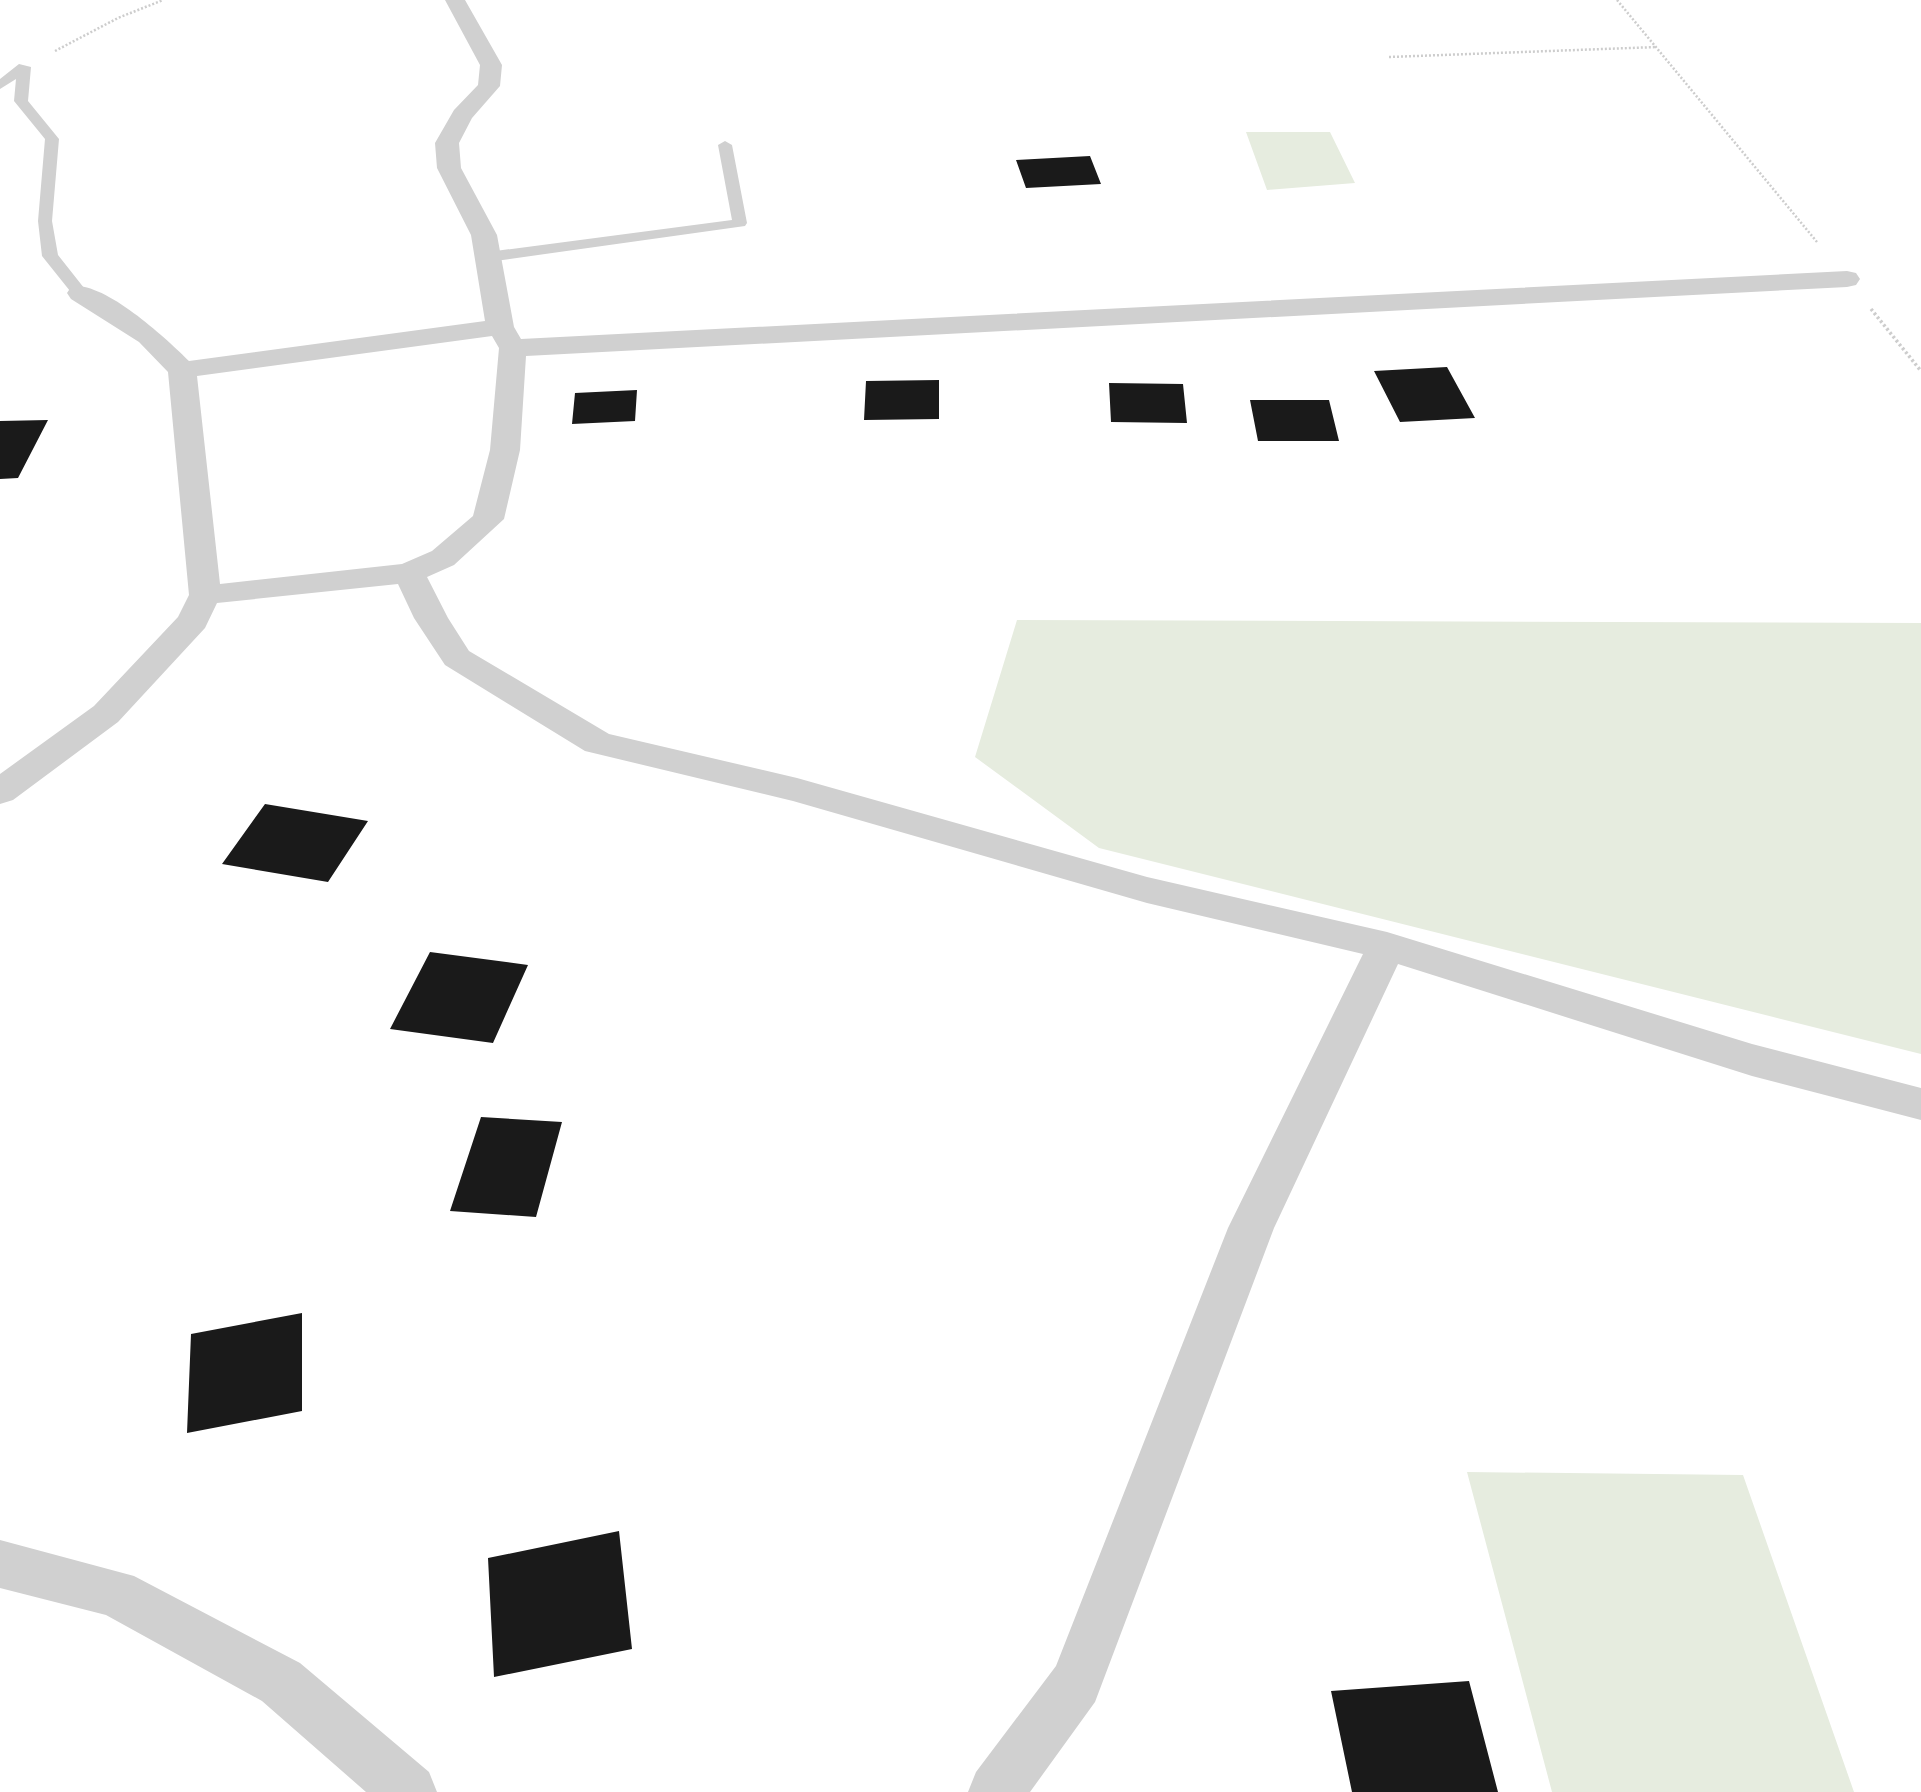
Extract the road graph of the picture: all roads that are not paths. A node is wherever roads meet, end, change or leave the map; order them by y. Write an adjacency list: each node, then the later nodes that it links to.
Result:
1 (455, 0): 4 (street)
2 (0, 85): 6 (lane)
3 (725, 145): 4 (lane)
4 (488, 257): 7 (street)
5 (1847, 278): 7 (street)
6 (80, 293): 8 (street)
7 (507, 338): 8 (street); 9 (street)
8 (183, 370): 10 (street)
9 (409, 573): 10 (street); 12 (street)
10 (205, 595): 11 (street)
11 (3, 788)
12 (1387, 946): 13 (street); 16 (street)
13 (1921, 1104)
14 (0, 1564): 15 (street)
15 (408, 1792)
16 (996, 1792)

